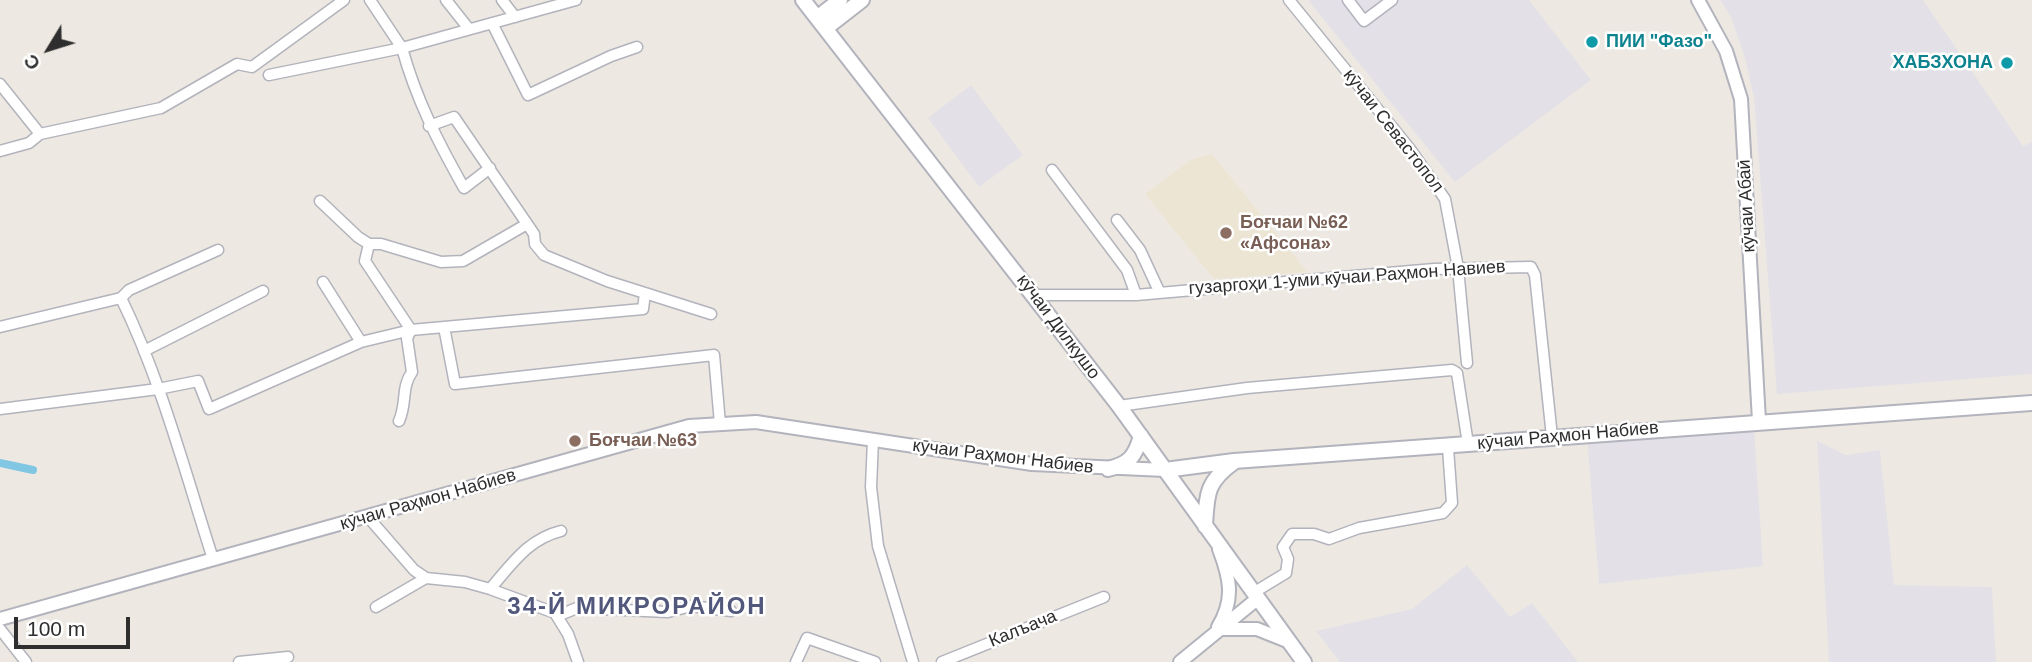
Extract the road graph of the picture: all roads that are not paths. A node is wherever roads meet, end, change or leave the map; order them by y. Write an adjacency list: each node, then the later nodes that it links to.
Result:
1 (344, 0): 23 (street)
2 (370, 0): 19 (street)
3 (446, 0): 17 (street)
4 (502, 0): 14 (street)
5 (576, 0): 13 (street)
6 (803, 0): 16 (main road, кӯчаи Дилкушо)
7 (840, 0): 16 (main road)
8 (862, 0): 16 (main road)
9 (1289, 0): 32 (street, кӯчаи Севастопол)
10 (1349, 0): 11 (street)
11 (1392, 0)
12 (1698, 0): 52 (street, кӯчаи Абаӣ)
13 (552, 3): 14 (street)
14 (515, 17): 15 (street)
15 (492, 23): 17 (street); 18 (street)
16 (822, 23): 37 (main road, кӯчаи Дилкушо)
17 (469, 29): 19 (street)
18 (637, 47)
19 (402, 48): 20 (street); 22 (street)
20 (269, 75)
21 (0, 84): 23 (street)
22 (429, 126): 25 (street); 25 (street)
23 (40, 134): 24 (street)
24 (0, 151)
25 (490, 168): 29 (street)
26 (1052, 170): 38 (street)
27 (320, 201): 30 (street)
28 (1117, 220): 35 (street)
29 (527, 224): 30 (street); 36 (street)
30 (369, 244): 43 (street)
31 (218, 250): 39 (street)
32 (1458, 268): 35 (street, гузаргоҳи 1-уми кӯчаи Раҳмон Навиев); 46 (street, кӯчаи Севастопол); 55 (street, гузаргоҳи 1-уми кӯчаи Раҳмон Навиев)
33 (323, 282): 44 (street)
34 (263, 291): 45 (street)
35 (1159, 291): 38 (street, гузаргоҳи 1-уми кӯчаи Раҳмон Навиев)
36 (645, 293): 40 (street); 42 (street)
37 (1034, 295): 38 (street, гузаргоҳи 1-уми кӯчаи Раҳмон Навиев); 49 (main road, кӯчаи Дилкушо)
38 (1136, 295)
39 (121, 298): 41 (street); 45 (street)
40 (712, 314)
41 (0, 327)
42 (444, 327): 43 (street); 53 (street)
43 (411, 330): 44 (street); 51 (street)
44 (361, 342): 47 (street)
45 (144, 351): 47 (street)
46 (1467, 363)
47 (158, 390): 50 (street); 66 (street)
48 (2032, 402): 52 (main road, кӯчаи Раҳмон Набиев)
49 (1119, 406): 54 (main road, кӯчаи Дилкушо); 57 (street)
50 (0, 409)
51 (399, 421)
52 (1759, 421): 55 (main road, кӯчаи Раҳмон Набиев)
53 (720, 424): 56 (street, кӯчаи Раҳмон Набиев); 62 (street, кӯчаи Раҳмон Набиев)
54 (1140, 436): 60 (main road); 61 (main road, кӯчаи Дилкушо)
55 (1552, 437): 57 (main road, кӯчаи Раҳмон Набиев)
56 (873, 440): 60 (street, кӯчаи Раҳмон Набиев); 84 (street)
57 (1468, 444): 58 (main road, кӯчаи Раҳмон Набиев)
58 (1448, 447): 59 (main road, кӯчаи Раҳмон Набиев); 69 (street)
59 (1234, 461): 61 (main road, кӯчаи Раҳмон Набиев); 63 (main road)
60 (1108, 469): 61 (street, кӯчаи Раҳмон Набиев)
61 (1166, 470): 63 (main road, кӯчаи Дилкушо)
62 (368, 517): 66 (street, кӯчаи Раҳмон Набиев); 67 (street)
63 (1205, 526): 65 (main road, кӯчаи Дилкушо)
64 (561, 531): 68 (street)
65 (1218, 545): 69 (main road, кӯчаи Дилкушо); 76 (street)
66 (213, 559): 74 (street, кӯчаи Раҳмон Набиев)
67 (426, 578): 68 (street); 71 (street)
68 (490, 589): 73 (street)
69 (1255, 596): 76 (street); 77 (main road, кӯчаи Дилкушо)
70 (1104, 597): 85 (street, Калъача)
71 (376, 607)
72 (731, 611): 73 (street)
73 (557, 616): 81 (street)
74 (0, 619)
75 (0, 629): 79 (street)
76 (1217, 631): 77 (street); 86 (street)
77 (1287, 640): 87 (main road, кӯчаи Дилкушо)
78 (288, 657): 80 (street)
79 (26, 662)
80 (239, 662)
81 (578, 662)
82 (796, 662): 83 (street)
83 (875, 662)
84 (913, 662)
85 (942, 662)
86 (1180, 662)
87 (1304, 662)

